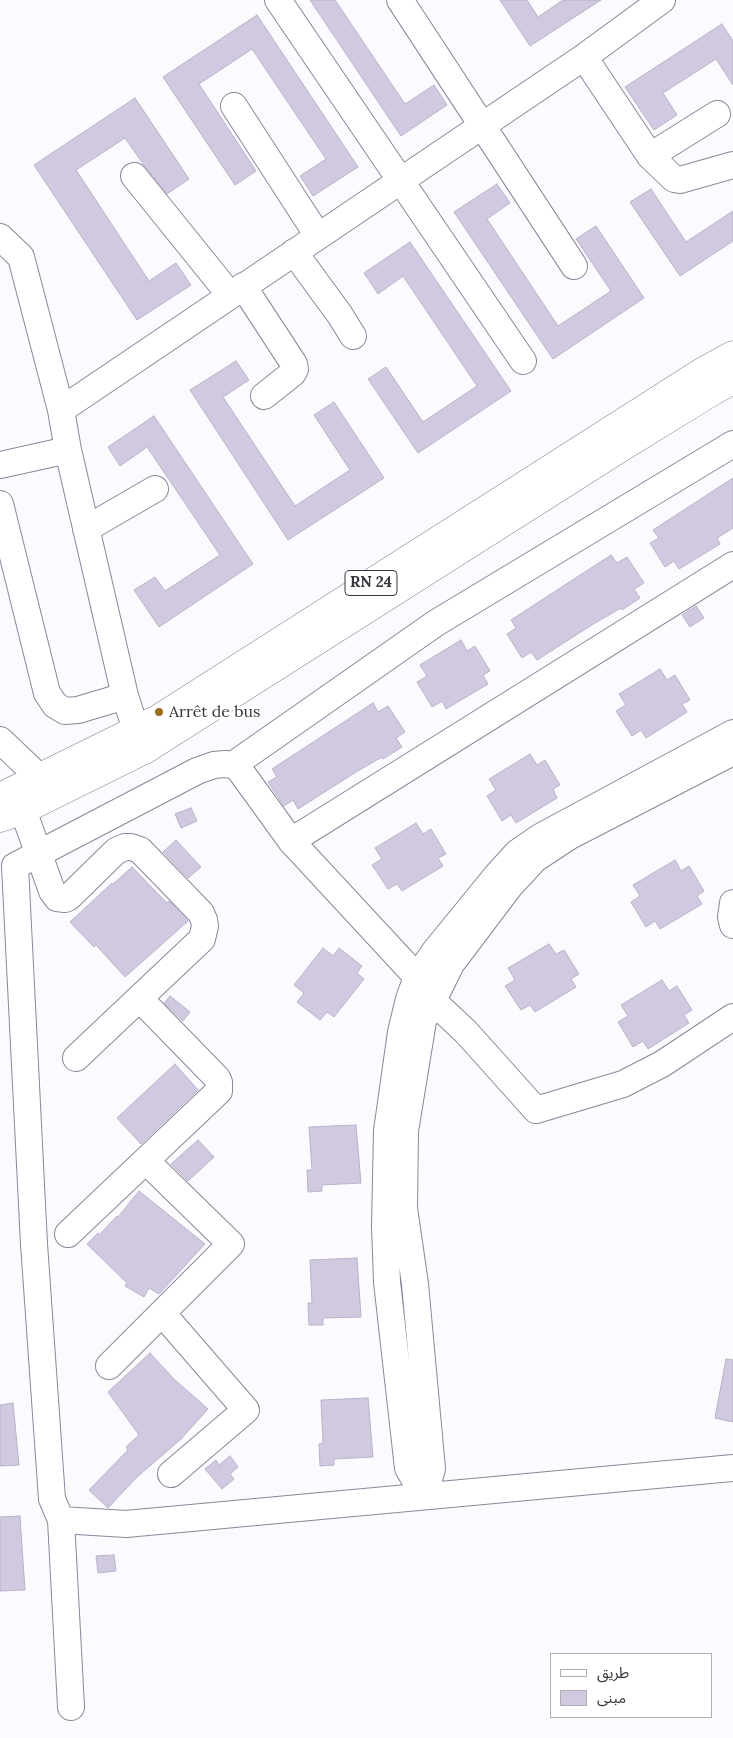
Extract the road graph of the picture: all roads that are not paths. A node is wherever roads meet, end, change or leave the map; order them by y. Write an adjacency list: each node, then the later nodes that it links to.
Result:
1 (278, 0): 11 (street)
2 (400, 0): 7 (street)
3 (662, 0): 4 (street)
4 (584, 57): 7 (street); 8 (street)
5 (234, 106): 12 (street)
6 (717, 114): 8 (street)
7 (482, 125): 11 (street); 16 (street)
8 (650, 156): 9 (street)
9 (733, 165)
10 (134, 176): 17 (street)
11 (400, 180): 12 (street); 20 (street)
12 (318, 236): 14 (street)
13 (0, 237): 15 (street)
14 (294, 252): 17 (street); 18 (street)
15 (11, 259): 23 (street)
16 (574, 266)
17 (236, 291): 22 (street); 23 (street)
18 (353, 336)
19 (733, 355): 32 (highway, RN 24)
20 (523, 361)
21 (733, 380): 38 (highway, RN 24)
22 (264, 396)
23 (61, 410): 25 (street)
24 (733, 444): 36 (street)
25 (68, 450): 26 (street); 29 (street)
26 (0, 465)
27 (154, 489): 29 (street)
28 (0, 504): 31 (street)
29 (86, 529): 31 (street)
30 (733, 565): 39 (street)
31 (124, 696): 32 (street)
32 (136, 730): 37 (highway, RN 24)
33 (733, 733): 44 (street)
34 (0, 740): 37 (street)
35 (733, 752): 46 (street)
36 (233, 765): 39 (street); 40 (street)
37 (40, 778): 38 (highway, RN 24)
38 (8, 808): 40 (street)
39 (291, 841): 44 (street)
40 (39, 855): 41 (street); 45 (street)
41 (8, 868): 56 (street)
42 (733, 903): 43 (street)
43 (733, 925)
44 (417, 977): 46 (street); 55 (street)
45 (140, 999): 48 (street); 49 (street)
46 (433, 1001): 47 (street); 55 (street)
47 (733, 1017)
48 (76, 1058)
49 (146, 1161): 50 (street); 51 (street)
50 (68, 1234)
51 (162, 1313): 52 (street); 54 (street)
52 (110, 1366)
53 (733, 1468): 55 (street)
54 (171, 1474)
55 (424, 1496): 56 (street)
56 (61, 1520): 57 (street)
57 (72, 1707)

